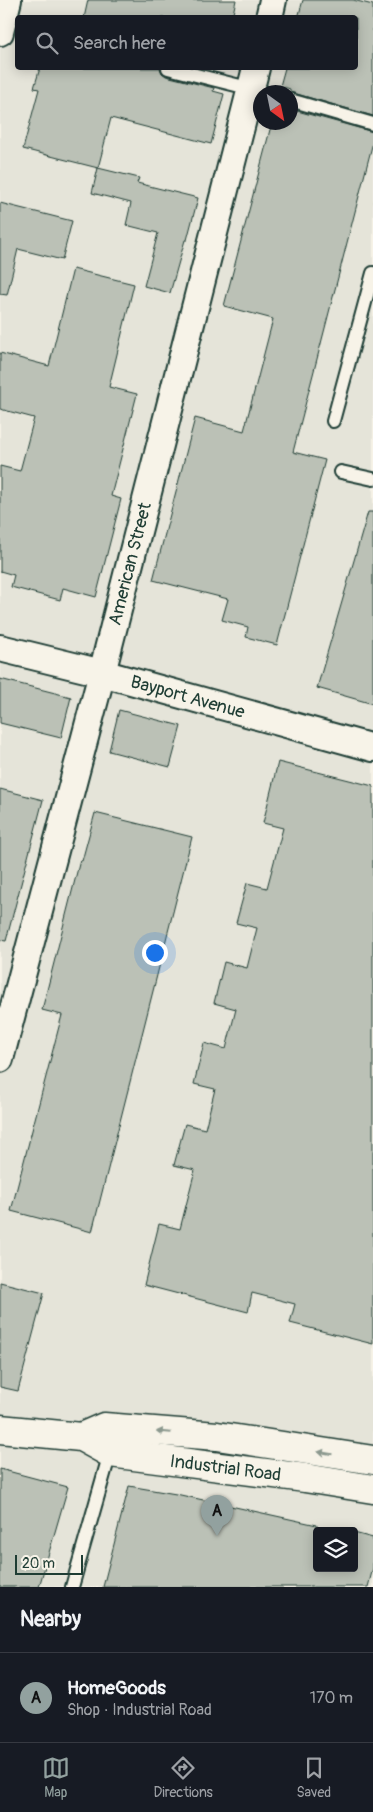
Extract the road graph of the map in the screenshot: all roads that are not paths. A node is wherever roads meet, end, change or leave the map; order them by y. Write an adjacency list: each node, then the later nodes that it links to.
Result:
1 (8, 0): 4 (street)
2 (273, 0): 3 (street)
3 (270, 15)
4 (5, 28)
5 (180, 70): 6 (lane)
6 (257, 83): 14 (street, American Street)
7 (298, 102): 8 (lane)
8 (373, 124)
9 (373, 273): 10 (lane)
10 (333, 421)
11 (342, 472): 12 (lane)
12 (373, 479)
13 (0, 648): 14 (street, Bayport Avenue)
14 (102, 674): 15 (street, Bayport Avenue); 16 (street, American Street)
15 (373, 748)
16 (0, 1059)
17 (0, 1429): 18 (main road, Industrial Road)
18 (81, 1437): 19 (main road, Industrial Road); 20 (main road, Industrial Road, one-way to 18)
19 (110, 1453): 21 (main road, Industrial Road); 22 (lane)
20 (373, 1460)
21 (373, 1489)
22 (72, 1587)

